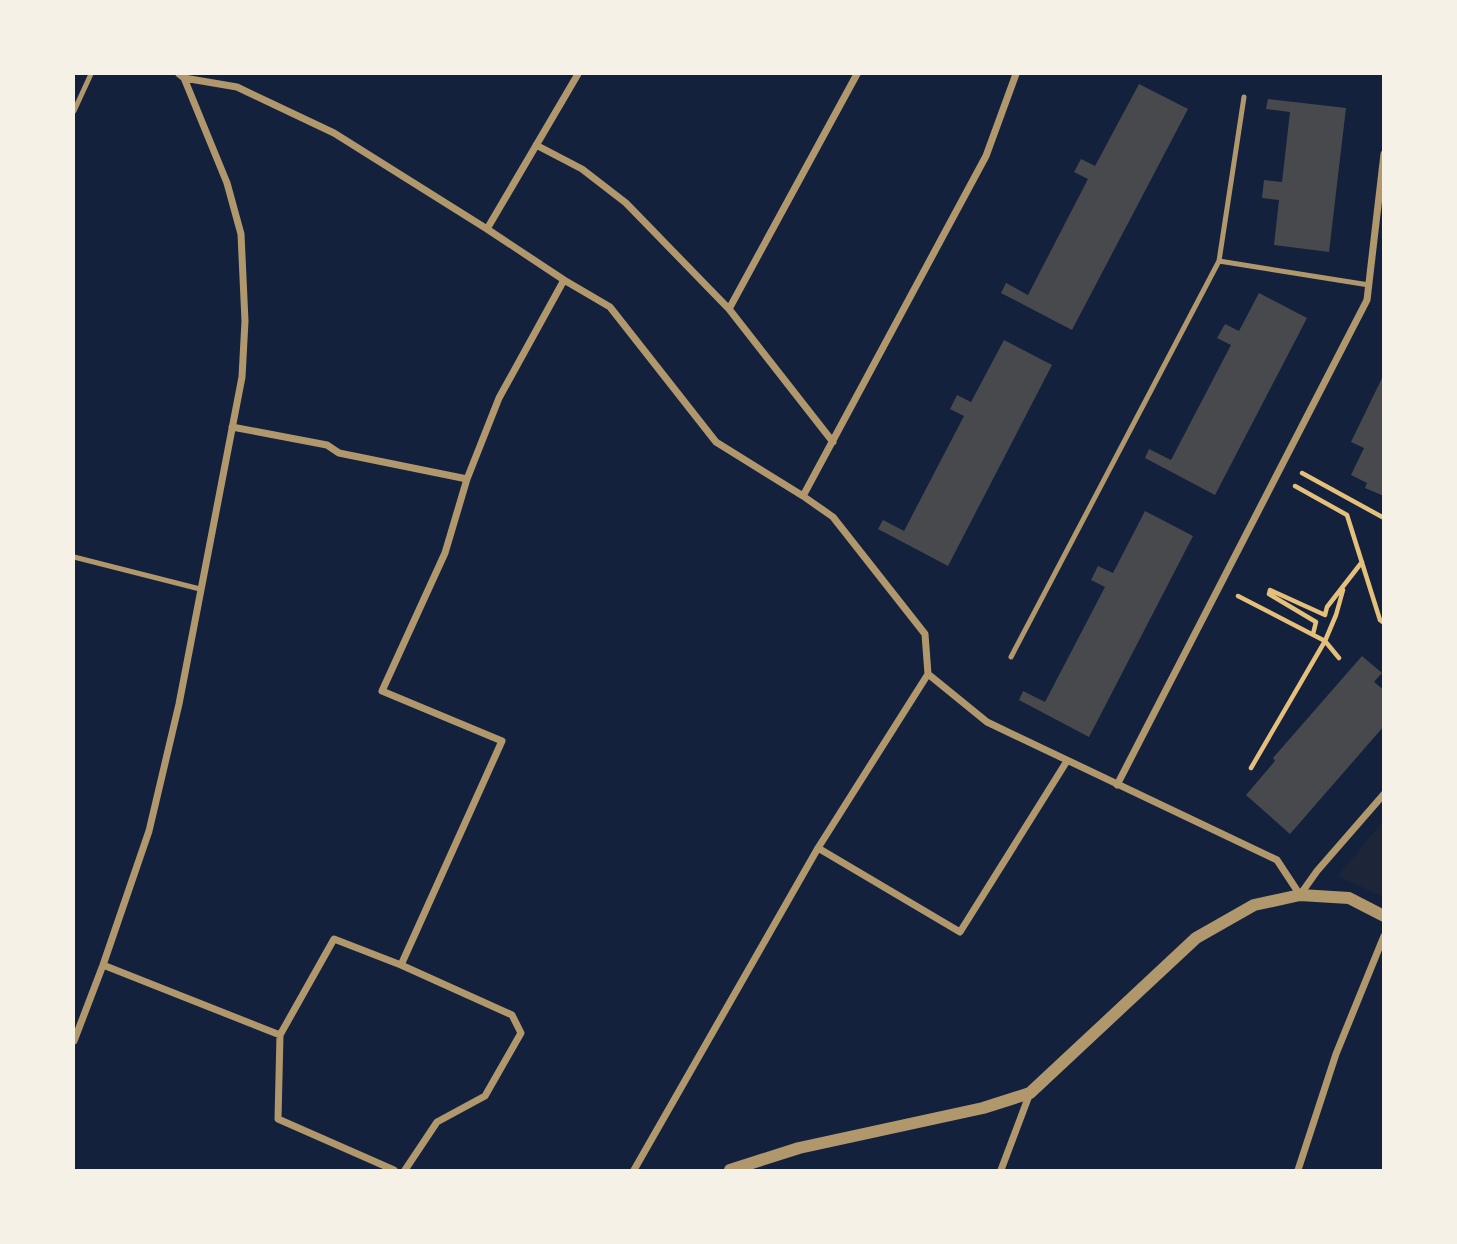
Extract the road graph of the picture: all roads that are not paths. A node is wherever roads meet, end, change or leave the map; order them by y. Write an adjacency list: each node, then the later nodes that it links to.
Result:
1 (91, 74): 7 (lane)
2 (578, 74): 8 (street)
3 (857, 74): 14 (street)
4 (1016, 74): 16 (street)
5 (182, 76): 10 (street); 15 (street)
6 (1244, 97): 11 (lane)
7 (74, 111)
8 (536, 145): 10 (street); 14 (street)
9 (1384, 154): 13 (street)
10 (487, 229): 12 (street)
11 (1219, 261): 13 (lane); 21 (lane)
12 (564, 280): 17 (street); 18 (street)
13 (1369, 285): 24 (street)
14 (729, 309): 16 (street)
15 (232, 427): 17 (street); 20 (street)
16 (833, 442): 18 (street)
17 (467, 479): 31 (street)
18 (803, 496): 22 (street)
19 (74, 557): 20 (lane)
20 (200, 589): 30 (street)
21 (1011, 657)
22 (928, 674): 23 (street); 26 (street)
23 (1067, 761): 24 (street); 26 (street)
24 (1117, 785): 27 (street)
25 (1384, 794): 27 (street)
26 (818, 848): 37 (street)
27 (1300, 895): 28 (street); 34 (street)
28 (1384, 916)
29 (1384, 936): 40 (street)
30 (103, 965): 32 (street); 33 (street)
31 (401, 965): 32 (street); 36 (street)
32 (280, 1035): 35 (street)
33 (74, 1041)
34 (1030, 1093): 38 (street); 39 (street)
35 (394, 1171)
36 (405, 1171)
37 (634, 1171)
38 (730, 1171)
39 (1001, 1171)
40 (1298, 1171)

